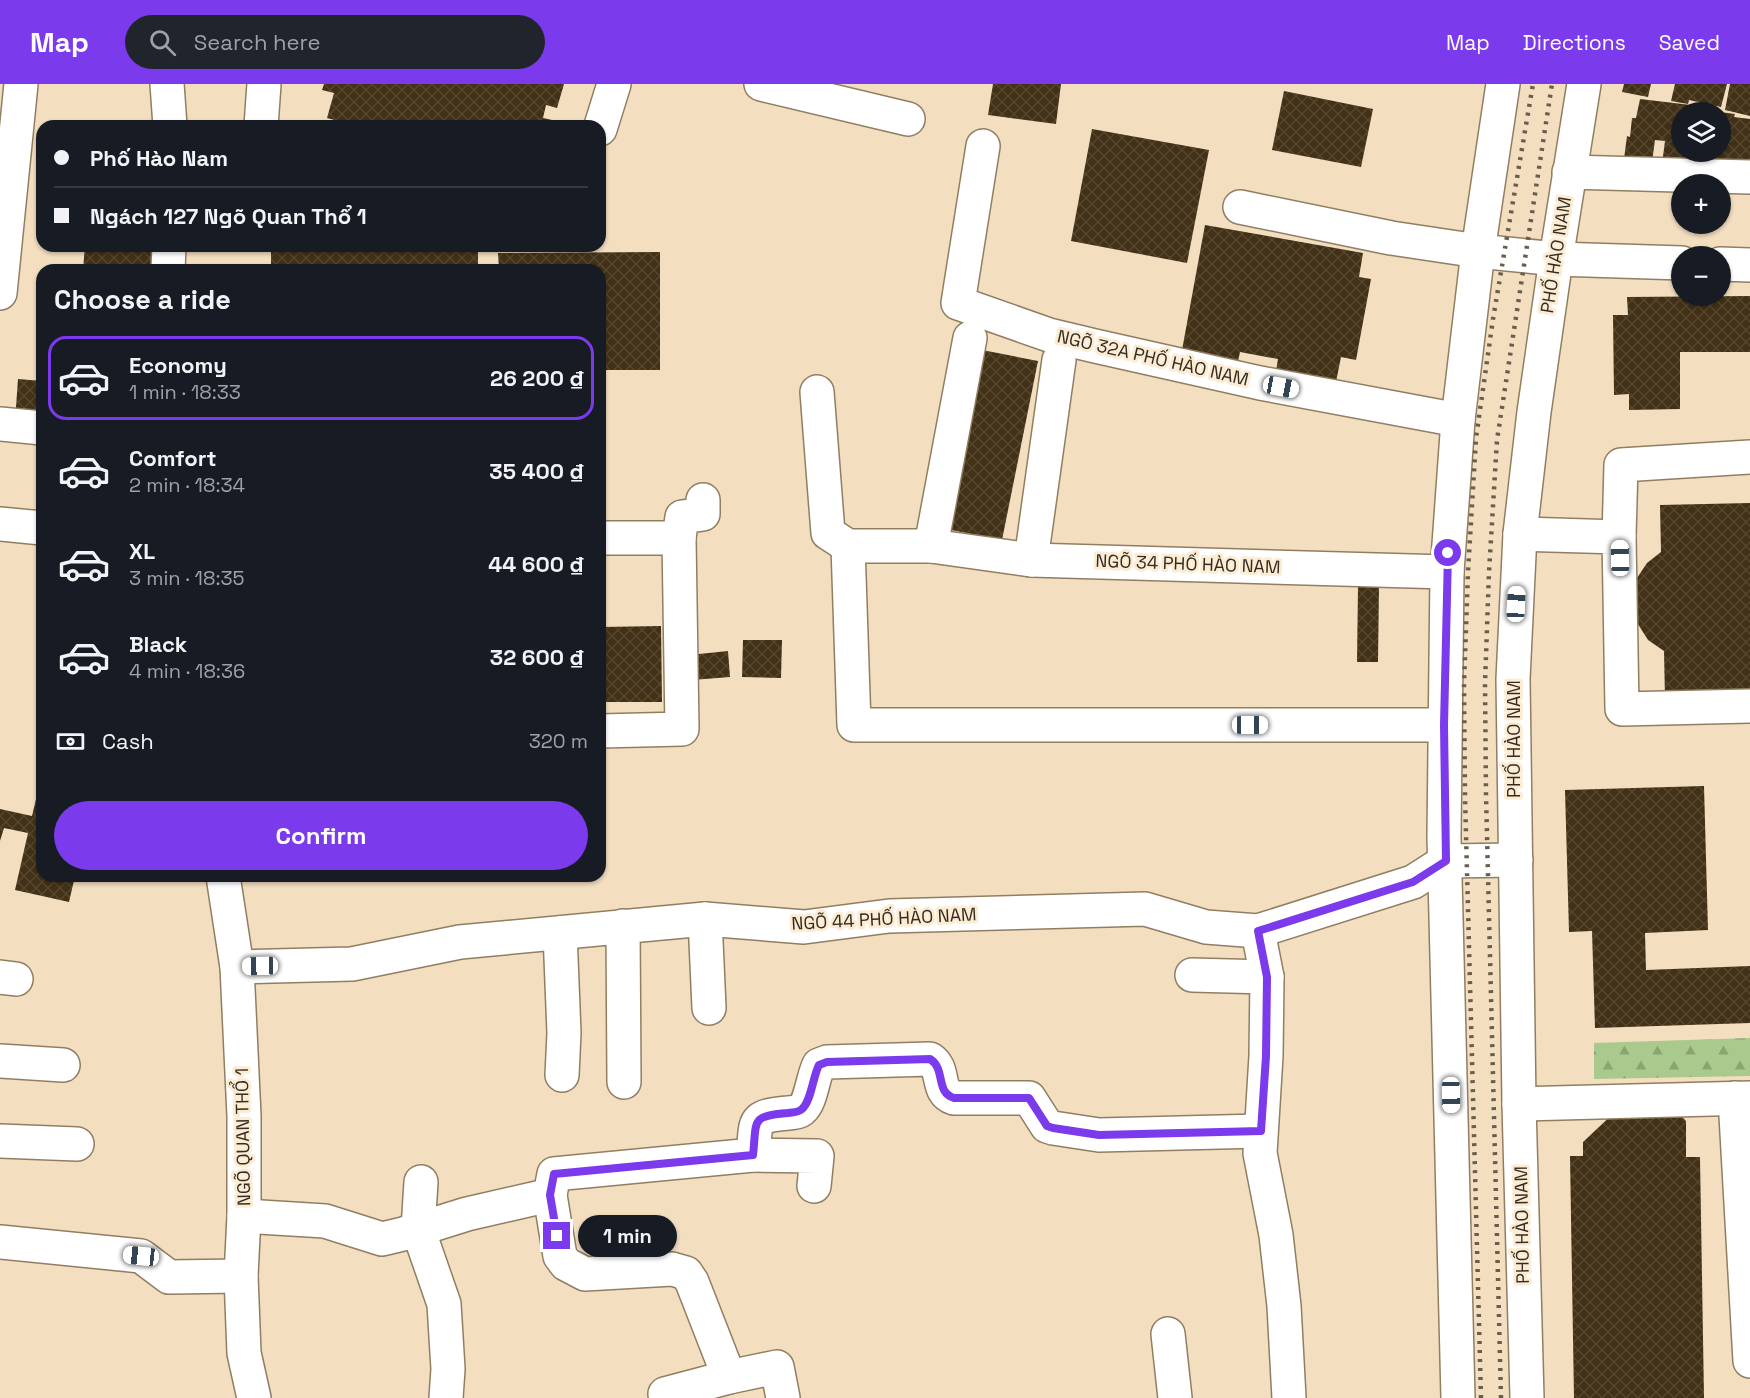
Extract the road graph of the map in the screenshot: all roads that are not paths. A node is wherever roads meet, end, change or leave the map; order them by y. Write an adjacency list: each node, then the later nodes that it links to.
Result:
1 (21, 84): 8 (main road)
2 (167, 84): 10 (main road)
3 (264, 84): 11 (main road)
4 (614, 84): 12 (main road)
5 (760, 84): 9 (main road)
6 (1503, 84): 17 (main road)
7 (1584, 84): 14 (main road, PHỐ HÀO NAM)
8 (9, 114): 22 (main road)
9 (908, 119)
10 (170, 120)
11 (261, 120)
12 (603, 120)
13 (983, 146): 26 (main road, NGÕ 32A PHỐ HÀO NAM)
14 (1569, 172): 15 (main road); 18 (main road, PHỐ HÀO NAM)
15 (1750, 177)
16 (1240, 207): 17 (main road)
17 (1478, 251): 18 (main road); 26 (main road)
18 (1556, 259): 19 (main road); 33 (main road, PHỐ HÀO NAM)
19 (1671, 263)
20 (1731, 264): 21 (main road)
21 (1750, 265)
22 (0, 293)
23 (970, 338): 38 (main road)
24 (1059, 360): 39 (main road)
25 (817, 392): 37 (main road)
26 (1458, 420): 40 (main road)
27 (0, 424): 28 (main road)
28 (36, 427)
29 (1750, 457): 34 (main road)
30 (703, 500): 36 (main road)
31 (0, 524): 32 (main road)
32 (36, 527)
33 (1520, 534): 34 (main road); 44 (main road, PHỐ HÀO NAM)
34 (1619, 537): 41 (main road)
35 (606, 538): 36 (main road)
36 (679, 538): 43 (main road)
37 (849, 546): 38 (main road, NGÕ 34 PHỐ HÀO NAM); 42 (main road)
38 (931, 546): 39 (main road, NGÕ 34 PHỐ HÀO NAM)
39 (1031, 560): 40 (main road, NGÕ 34 PHỐ HÀO NAM)
40 (1447, 572): 42 (main road)
41 (1750, 706)
42 (1444, 725): 45 (main road)
43 (606, 731)
44 (1516, 860): 45 (main road); 60 (main road, PHỐ HÀO NAM)
45 (1446, 861): 49 (main road, NGÕ 44 PHỐ HÀO NAM); 81 (main road)
46 (224, 882): 51 (main road, NGÕ QUAN THỔ 1)
47 (705, 919): 48 (main road, NGÕ 44 PHỐ HÀO NAM); 49 (main road, NGÕ 44 PHỐ HÀO NAM); 54 (main road)
48 (623, 926): 50 (main road, NGÕ 44 PHỐ HÀO NAM); 58 (main road)
49 (1258, 931): 53 (main road)
50 (560, 933): 51 (main road, NGÕ 44 PHỐ HÀO NAM); 57 (main road)
51 (237, 967): 68 (main road, NGÕ QUAN THỔ 1)
52 (1192, 975): 53 (main road)
53 (1267, 977): 61 (main road)
54 (709, 1008)
55 (0, 1061): 56 (main road)
56 (63, 1065)
57 (562, 1075)
58 (624, 1082)
59 (1743, 1098): 60 (main road); 73 (main road)
60 (1519, 1104): 82 (main road, PHỐ HÀO NAM)
61 (1261, 1131): 64 (main road); 80 (main road)
62 (0, 1141): 63 (main road)
63 (77, 1144)
64 (753, 1155): 66 (main road); 67 (main road)
65 (421, 1182): 69 (main road)
66 (814, 1186)
67 (550, 1195): 69 (main road); 74 (main road)
68 (244, 1216): 69 (main road); 71 (main road, NGÕ QUAN THỔ 1)
69 (418, 1229): 76 (main road)
70 (0, 1242): 71 (main road)
71 (241, 1276): 75 (main road, NGÕ QUAN THỔ 1)
72 (1168, 1334): 79 (main road)
73 (1750, 1361)
74 (729, 1377): 77 (main road); 78 (main road)
75 (254, 1398)
76 (446, 1398)
77 (666, 1398)
78 (783, 1398)
79 (1175, 1398)
80 (1289, 1398)
81 (1458, 1398)
82 (1527, 1398)

